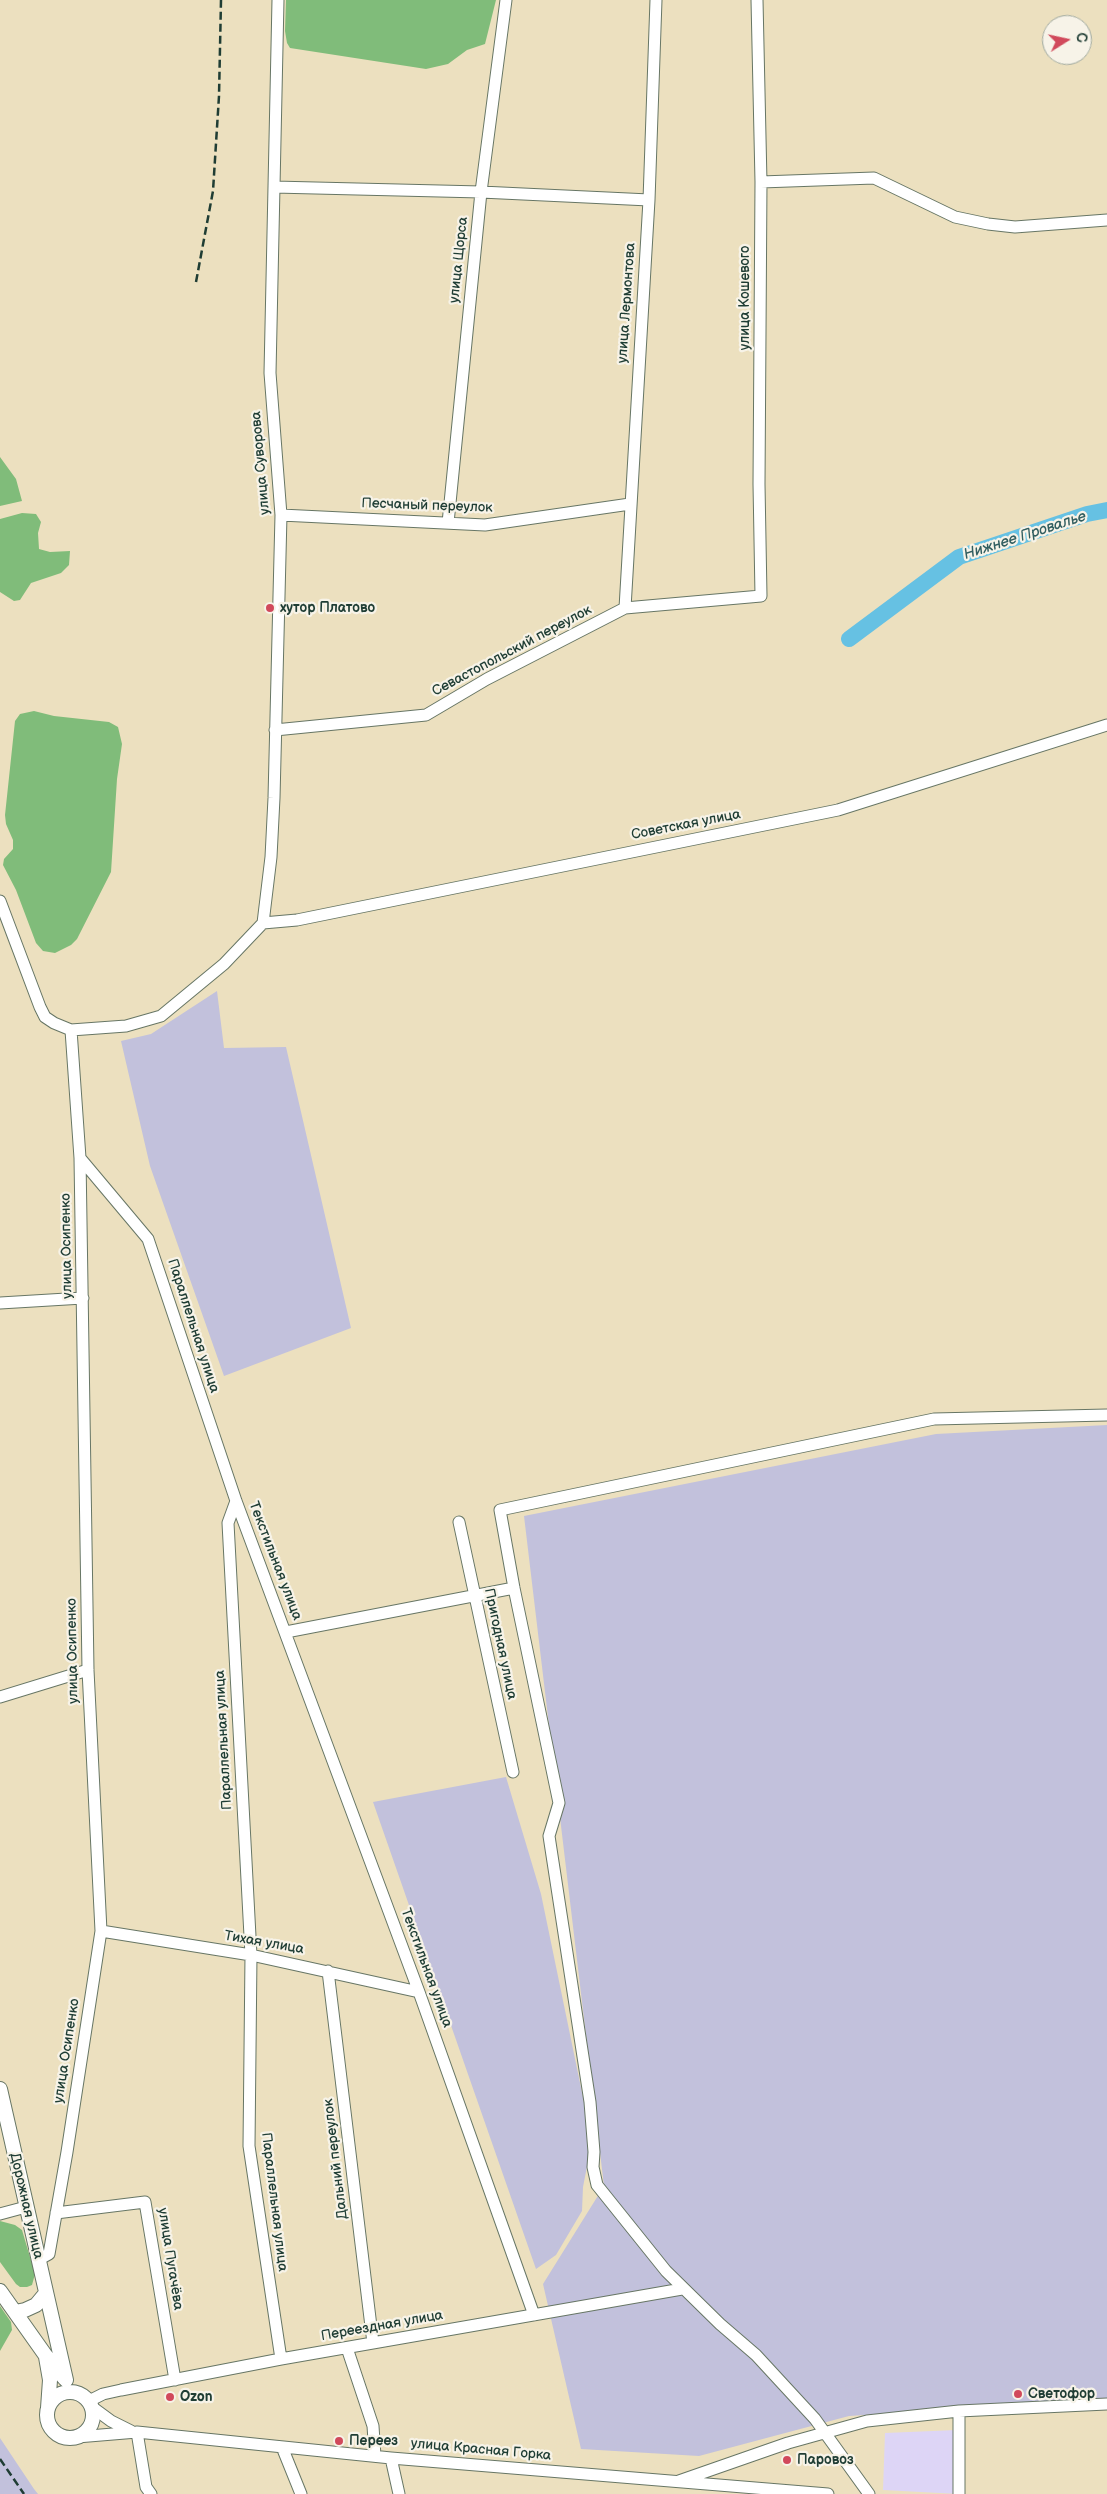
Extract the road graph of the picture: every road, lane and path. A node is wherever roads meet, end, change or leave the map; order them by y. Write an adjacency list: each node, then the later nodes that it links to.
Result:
1 (278, 0): 6 (street, улица Суворова)
2 (506, 0): 7 (street, улица Щорса)
3 (656, 0): 8 (street, улица Лермонтова)
4 (757, 0): 5 (street, улица Кошевого)
5 (760, 182): 9 (street); 13 (street, улица Кошевого)
6 (274, 187): 7 (street); 11 (street, улица Суворова)
7 (481, 192): 8 (street); 12 (street, улица Щорса)
8 (649, 200): 10 (street, улица Лермонтова)
9 (1107, 220)
10 (630, 504): 12 (street, Песчаный переулок); 14 (street, улица Лермонтова)
11 (281, 515): 12 (street, Песчаный переулок); 16 (street, улица Суворова)
12 (448, 523)
13 (761, 596): 14 (street, Севастопольский переулок)
14 (625, 608): 16 (street, Севастопольский переулок)
15 (1107, 725): 18 (street, Советская улица)
16 (275, 730): 18 (street, улица Суворова)
17 (0, 901): 19 (street)
18 (262, 923): 19 (street)
19 (71, 1030): 20 (street, улица Осипенко)
20 (80, 1158): 21 (street, улица Осипенко); 24 (street, Параллельная улица)
21 (83, 1298): 22 (street); 29 (street, улица Осипенко)
22 (0, 1303)
23 (1107, 1415): 26 (street)
24 (236, 1501): 28 (street, Текстильная улица); 33 (street, Параллельная улица)
25 (459, 1522): 27 (street, Пригодная улица)
26 (514, 1588): 27 (street, Текстильная улица); 41 (street)
27 (474, 1595): 28 (street, Текстильная улица); 31 (street, Пригодная улица)
28 (286, 1632): 35 (street, Текстильная улица)
29 (88, 1670): 30 (street); 32 (street, улица Осипенко)
30 (0, 1697)
31 (513, 1772)
32 (101, 1931): 33 (street, Тихая улица); 38 (street, улица Осипенко)
33 (251, 1955): 34 (street, Тихая улица); 49 (street, Параллельная улица)
34 (328, 1971): 35 (street, Тихая улица); 46 (street, Дальний переулок)
35 (419, 1992): 45 (street, Текстильная улица)
36 (0, 2089): 37 (main road, Дорожная улица)
37 (26, 2207): 39 (street); 40 (main road, Дорожная улица)
38 (56, 2213): 40 (street, улица Осипенко); 51 (street, улица Пугачёва)
39 (0, 2214)
40 (38, 2260): 43 (main road, Дорожная улица)
41 (682, 2288): 45 (street, Переездная улица); 57 (street)
42 (0, 2291): 44 (main road)
43 (46, 2293): 44 (main road); 50 (main road, Дорожная улица)
44 (15, 2312): 48 (main road)
45 (534, 2315): 46 (street, Переездная улица)
46 (373, 2343): 47 (street, Переездная улица)
47 (347, 2348): 49 (street, Переездная улица); 61 (street)
48 (46, 2356): 50 (main road); 55 (main road)
49 (281, 2359): 51 (street, Переездная улица)
50 (66, 2380): 52 (main road)
51 (174, 2380): 53 (street, Переездная улица)
52 (77, 2393): 53 (main road); 55 (main road)
53 (90, 2404): 58 (street); 59 (main road)
54 (1107, 2404): 56 (street)
55 (48, 2410): 59 (main road)
56 (959, 2411): 57 (street); 69 (street)
57 (826, 2431): 63 (street); 68 (street)
58 (135, 2432): 59 (street); 60 (street, улица Красная Горка); 64 (street)
59 (77, 2437)
60 (282, 2447): 61 (street, улица Красная Горка); 65 (street)
61 (375, 2456): 62 (street, улица Красная Горка)
62 (391, 2458): 63 (street, улица Красная Горка); 66 (street)
63 (676, 2482): 67 (street, улица Красная Горка)
64 (151, 2494)
65 (301, 2494)
66 (400, 2494)
67 (828, 2494)
68 (869, 2494)
69 (959, 2494)

